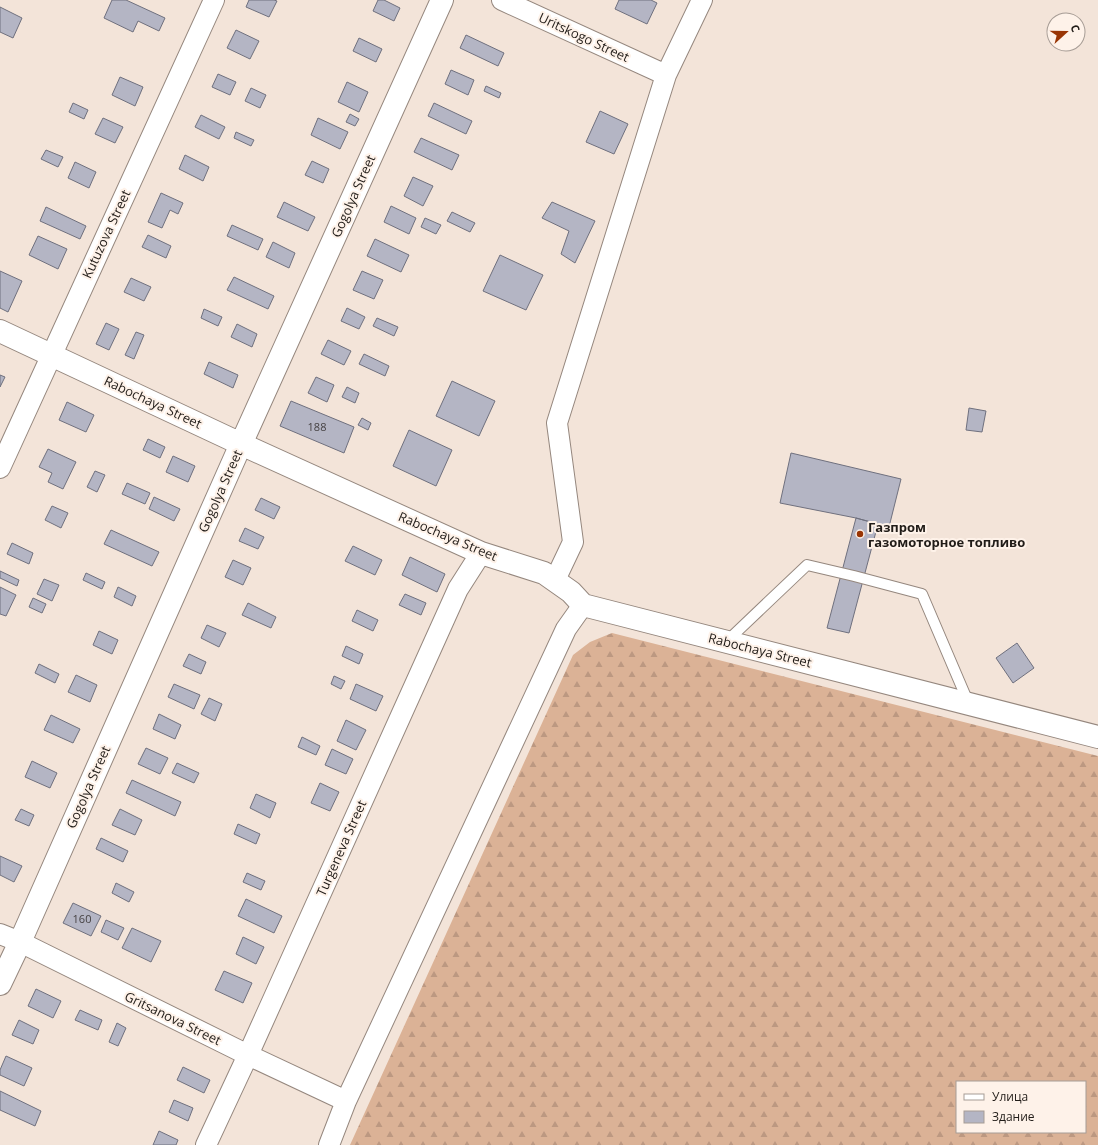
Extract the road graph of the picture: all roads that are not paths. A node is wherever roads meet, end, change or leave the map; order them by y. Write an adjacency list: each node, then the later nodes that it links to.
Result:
1 (214, 0): 7 (street, Kutuzova Street)
2 (442, 0): 8 (street, Gogolya Street)
3 (502, 0): 5 (street, Uritskogo Street)
4 (702, 0): 5 (street)
5 (666, 75): 11 (street)
6 (0, 331): 7 (street, Rabochaya Street)
7 (51, 354): 8 (street, Rabochaya Street); 9 (street, Kutuzova Street)
8 (241, 444): 10 (street, Rabochaya Street); 17 (street, Gogolya Street)
9 (0, 468)
10 (481, 553): 11 (street, Rabochaya Street); 19 (street, Turgeneva Street)
11 (555, 580): 12 (street, Rabochaya Street)
12 (584, 605): 13 (street, Rabochaya Street); 20 (street)
13 (727, 642): 14 (street, Rabochaya Street); 14 (lane)
14 (969, 704): 15 (street, Rabochaya Street)
15 (1098, 737)
16 (0, 934): 17 (street, Gritsanova Street)
17 (20, 942): 18 (street, Gogolya Street); 19 (street, Gritsanova Street)
18 (0, 984)
19 (248, 1055): 20 (street, Gritsanova Street); 21 (street, Turgeneva Street)
20 (346, 1101): 22 (street)
21 (206, 1145)
22 (329, 1145)

